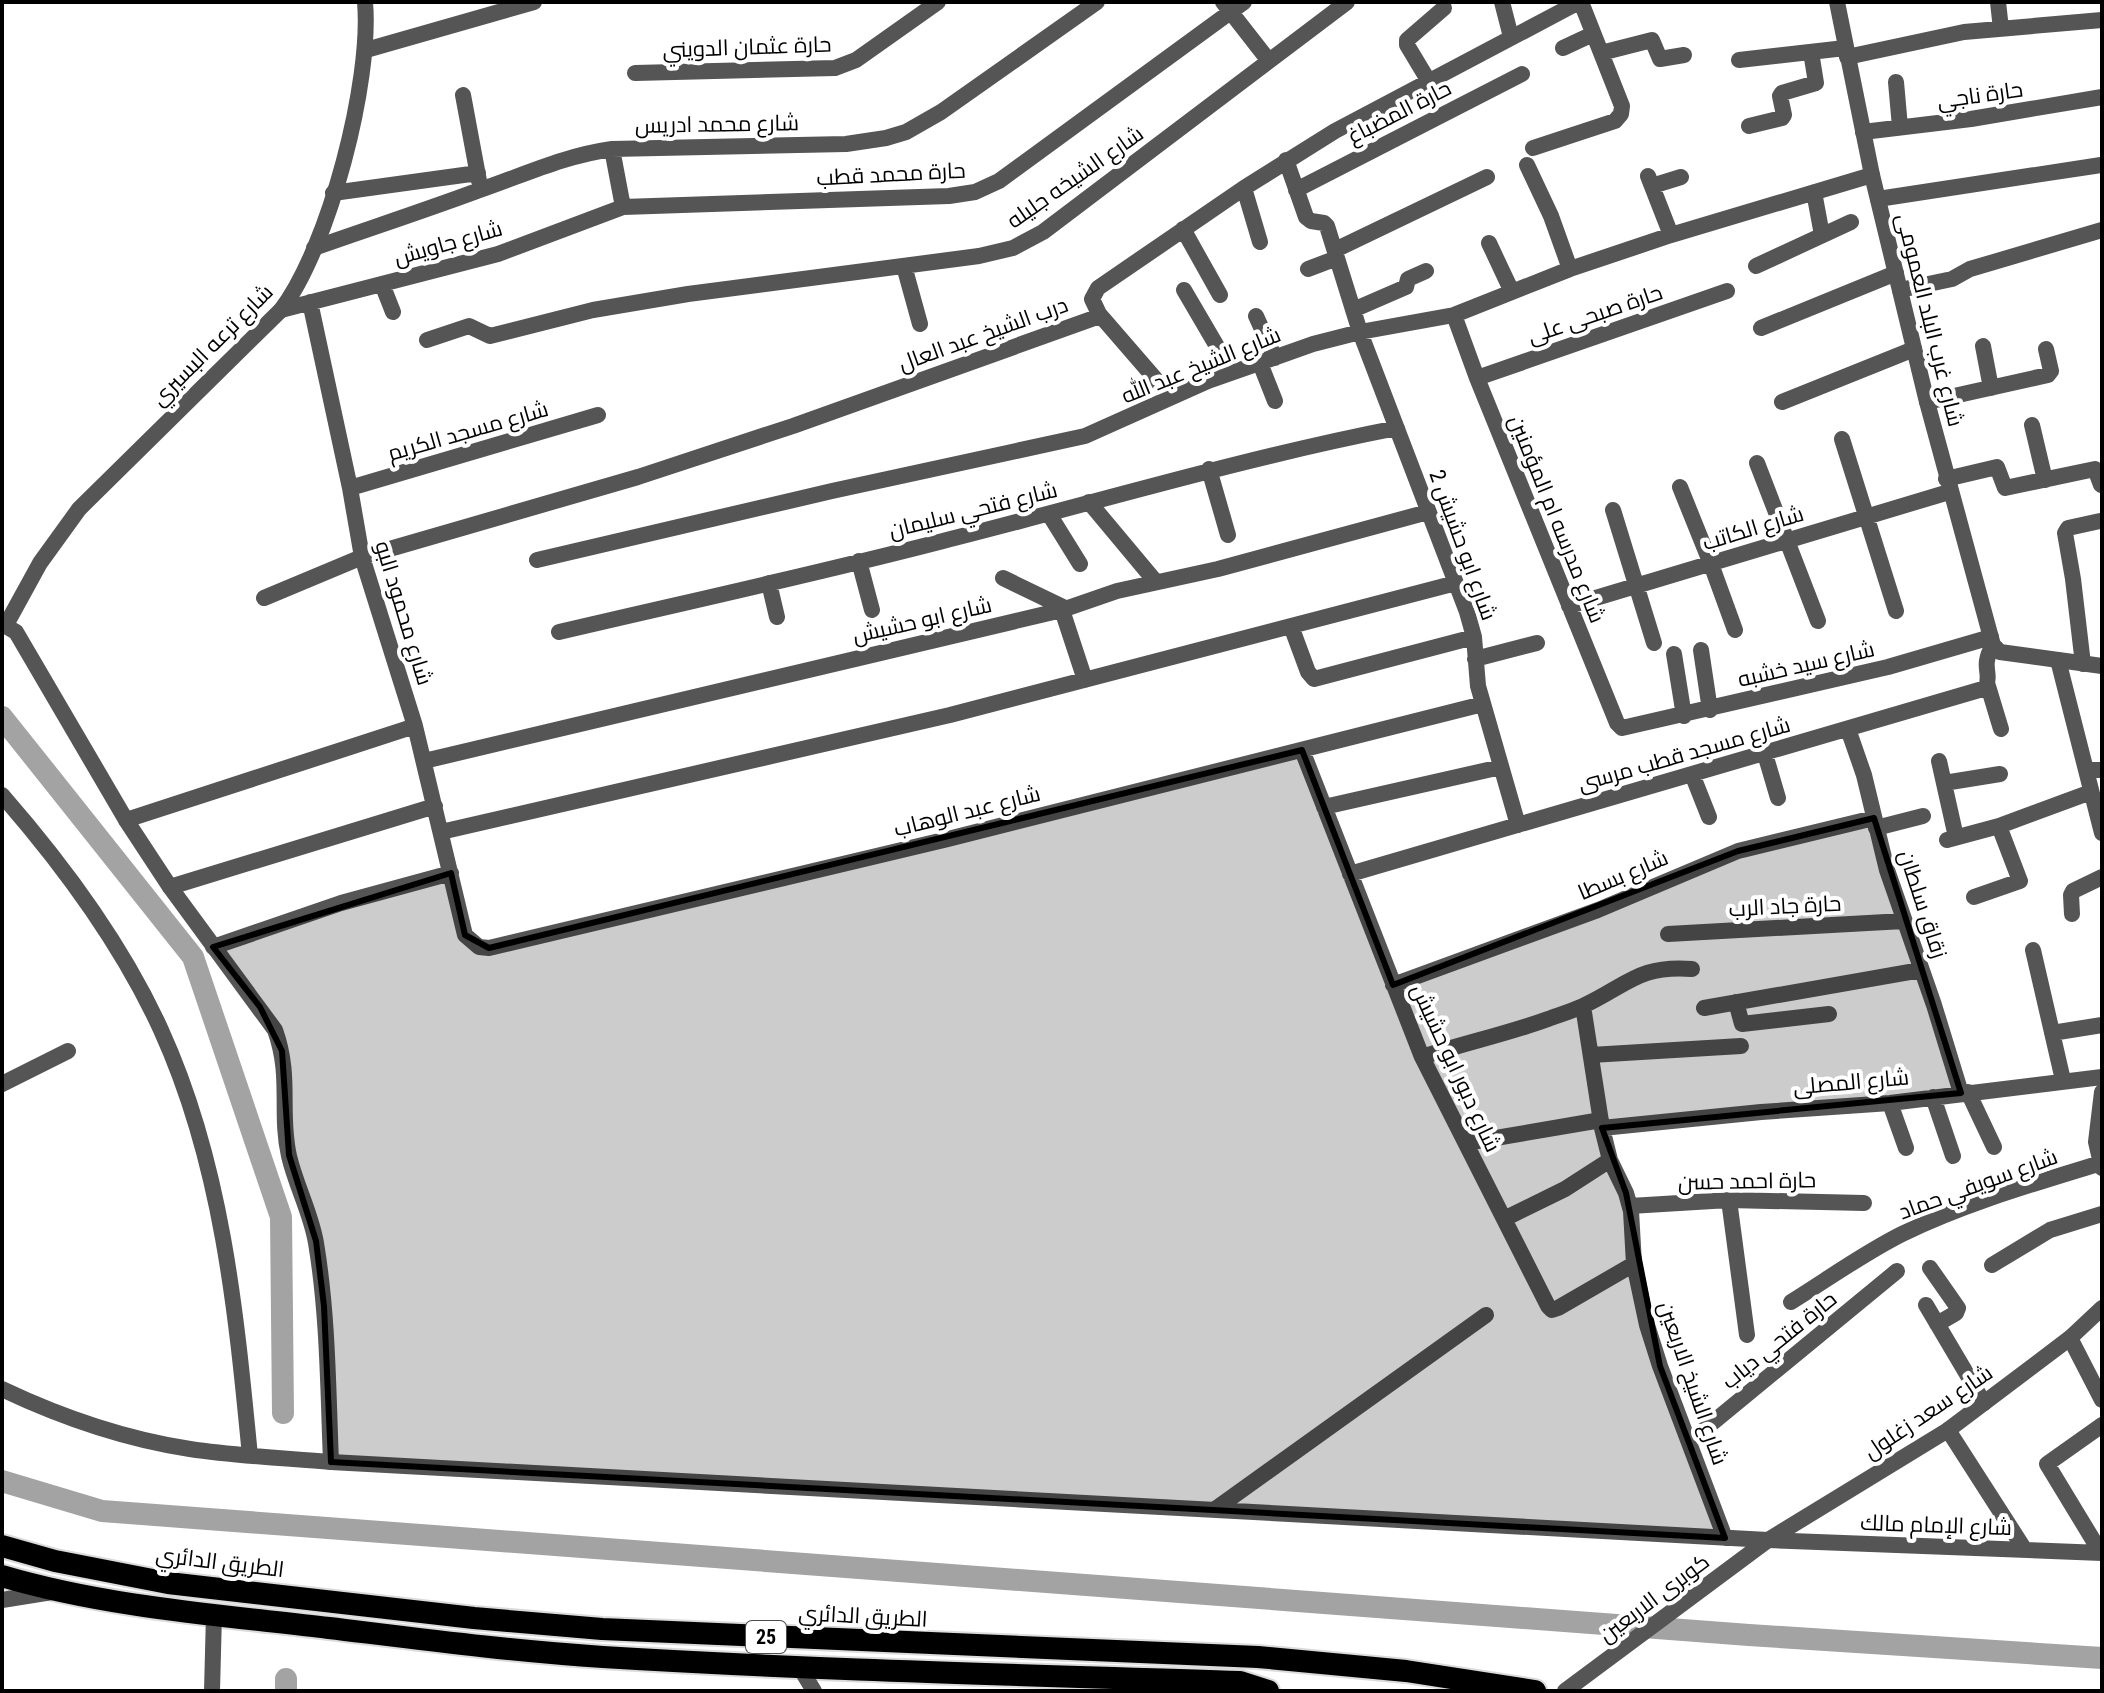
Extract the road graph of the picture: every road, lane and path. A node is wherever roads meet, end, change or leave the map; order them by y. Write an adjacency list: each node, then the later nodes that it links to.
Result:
1 (365, 2): 18 (street, شارع ترعه البسيري)
2 (534, 2): 18 (street)
3 (938, 2): 25 (street, حارة عثمان الدويني)
4 (1097, 2): 12 (street, شارع محمد ادريس)
5 (1347, 2): 24 (street, شارع الشيخه جليله)
6 (1502, 2): 16 (street)
7 (1837, 2): 20 (street, شارع غرب البلد العمومى)
8 (1998, 2): 14 (street)
9 (1574, 3): 15 (street); 16 (street, درب الشيخ عبد العال)
10 (1233, 5): 24 (street); 48 (street, حارة محمد قطب)
11 (1444, 8): 27 (street)
12 (1074, 9): 35 (street, شارع محمد ادريس)
13 (2102, 20): 14 (street)
14 (2001, 29): 20 (street)
15 (1593, 34): 17 (street); 21 (street)
16 (1511, 37): 27 (street, درب الشيخ عبد العال)
17 (1563, 48)
18 (366, 50): 46 (street, شارع ترعه البسيري)
19 (1811, 52): 20 (street); 23 (street); 31 (street)
20 (1846, 52): 33 (street, شارع غرب البلد العمومى)
21 (1601, 53): 22 (street); 34 (street)
22 (1684, 55)
23 (1739, 60)
24 (1269, 61): 58 (street, شارع الشيخه جليله)
25 (635, 73)
26 (1522, 74): 44 (street, حارة المضباغ)
27 (1428, 80): 36 (street, درب الشيخ عبد العال)
28 (1896, 82): 32 (street)
29 (463, 95): 42 (street)
30 (2102, 97): 32 (street, حارة ناجي)
31 (1749, 126)
32 (1900, 127): 33 (street, حارة ناجي)
33 (1863, 132): 39 (street, شارع غرب البلد العمومى)
34 (1533, 148)
35 (612, 149): 42 (street, شارع محمد ادريس); 48 (street)
36 (1286, 160): 43 (street, درب الشيخ عبد العال); 44 (street)
37 (1527, 165): 61 (street)
38 (2101, 165): 47 (street)
39 (1872, 175): 45 (street, شارع الشيخ عبد الله); 47 (street, شارع غرب البلد العمومى)
40 (1487, 177): 57 (street)
41 (1681, 177): 52 (street)
42 (479, 182): 46 (street); 56 (street, شارع محمد ادريس)
43 (1244, 188): 50 (street, درب الشيخ عبد العال); 54 (street)
44 (1296, 190): 57 (street, شارع ابو حشيش 2)
45 (1814, 192): 52 (street, شارع الشيخ عبد الله); 53 (street)
46 (333, 193): 56 (street, شارع ترعه البسيري)
47 (1878, 199): 63 (street, شارع غرب البلد العمومى)
48 (623, 207): 64 (street, شارع جاويش)
49 (1851, 222): 53 (street)
50 (1183, 229): 68 (street); 73 (street, درب الشيخ عبد العال)
51 (2102, 230): 63 (street)
52 (1671, 235): 61 (street, شارع الشيخ عبد الله)
53 (1822, 235): 59 (street)
54 (1260, 242)
55 (1489, 243): 67 (street)
56 (314, 248): 70 (street, شارع ترعه البسيري)
57 (1336, 254): 60 (street); 71 (street, شارع ابو حشيش 2)
58 (904, 266): 76 (street); 79 (street, شارع الشيخه جليله)
59 (1756, 266)
60 (1308, 269)
61 (1570, 269): 67 (street, شارع الشيخ عبد الله)
62 (1418, 271): 71 (street)
63 (1898, 282): 77 (street); 81 (street, شارع غرب البلد العمومى)
64 (382, 284): 69 (street, شارع جاويش); 72 (street)
65 (1184, 290): 84 (street)
66 (1727, 291): 85 (street, حارة صبحى على)
67 (1512, 292): 74 (street, شارع الشيخ عبد الله)
68 (1220, 295)
69 (310, 302): 70 (street, شارع جاويش); 101 (street, شارع محمود البو)
70 (281, 310): 127 (street, شارع ترعه البسيري)
71 (1353, 310): 78 (street, شارع ابو حشيش 2)
72 (393, 312)
73 (1100, 315): 87 (street); 110 (street, درب الشيخ عبد العال)
74 (1454, 315): 78 (street, شارع الشيخ عبد الله); 85 (street, شارع مدرسه ام المؤمنين)
75 (1256, 316): 83 (street)
76 (920, 324)
77 (1761, 328)
78 (1360, 332): 83 (street, شارع الشيخ عبد الله); 93 (street, شارع ابو حشيش 2)
79 (427, 340)
80 (1983, 346): 86 (street)
81 (1914, 349): 89 (street); 90 (street, شارع غرب البلد العمومى)
82 (2046, 349): 86 (street)
83 (1268, 360): 84 (street, شارع الشيخ عبد الله); 88 (street)
84 (1232, 372): 87 (street, شارع الشيخ عبد الله)
85 (1477, 378): 121 (street, شارع مدرسه ام المؤمنين)
86 (1991, 388): 90 (street)
87 (1171, 397): 111 (street, شارع الشيخ عبد الله)
88 (1275, 401)
89 (1782, 402)
90 (1927, 402): 98 (street, شارع غرب البلد العمومى)
91 (598, 415): 101 (street, شارع مسجد الكريم)
92 (2032, 425): 97 (street)
93 (1397, 428): 96 (street, شارع فتحي سليمان); 104 (street, شارع ابو حشيش 2)
94 (1842, 439): 106 (street)
95 (1757, 463): 109 (street)
96 (1209, 469): 102 (street, شارع فتحي سليمان); 108 (street)
97 (2045, 480): 98 (street, شارع الكاتب); 99 (street)
98 (1948, 485): 106 (street, شارع الكاتب); 132 (street, شارع غرب البلد العمومى)
99 (2101, 485)
100 (1680, 487): 114 (street)
101 (350, 488): 110 (street, شارع محمود البو)
102 (1089, 502): 105 (street, شارع فتحي سليمان); 116 (street)
103 (1613, 510): 119 (street)
104 (1428, 512): 116 (street, شارع ابو حشيش); 118 (street, شارع ابو حشيش 2)
105 (1049, 514): 112 (street, شارع فتحي سليمان); 113 (street)
106 (1867, 517): 109 (street, شارع الكاتب); 124 (street)
107 (2100, 521): 139 (street)
108 (1228, 535)
109 (1788, 541): 114 (street, شارع الكاتب); 126 (street)
110 (362, 557): 120 (street, درب الشيخ عبد العال); 146 (street, شارع محمود البو)
111 (537, 560)
112 (859, 561): 117 (street, شارع فتحي سليمان); 123 (street)
113 (1080, 564)
114 (1711, 564): 119 (street, شارع الكاتب); 129 (street)
115 (1003, 578): 122 (street)
116 (1155, 581): 122 (street, شارع ابو حشيش)
117 (769, 583): 125 (street); 130 (street, شارع فتحي سليمان)
118 (1456, 583): 128 (street); 131 (street, شارع ابو حشيش 2)
119 (1636, 586): 121 (street, شارع الكاتب); 134 (street)
120 (264, 598)
121 (1569, 606): 147 (street, شارع مدرسه ام المؤمنين)
122 (1064, 609): 141 (street); 152 (street, شارع ابو حشيش)
123 (872, 610)
124 (1896, 611)
125 (777, 617)
126 (1818, 621)
127 (4, 624): 166 (street)
128 (1291, 626): 131 (street); 141 (street)
129 (1735, 630)
130 (559, 632)
131 (1474, 637): 137 (street, شارع ابو حشيش 2)
132 (1992, 641): 138 (street); 142 (street); 144 (street, شارع سيد خشبه)
133 (1537, 643): 137 (street)
134 (1654, 643)
135 (1701, 650): 144 (street)
136 (1674, 654): 145 (street)
137 (1475, 659): 143 (street, شارع ابو حشيش 2)
138 (2058, 660): 139 (street); 155 (street)
139 (2083, 664): 140 (street)
140 (2102, 666)
141 (1085, 680): 170 (street)
142 (1988, 686): 148 (street, شارع مسجد قطب مرسى); 149 (street)
143 (1483, 704): 150 (street, شارع عبد الوهاب); 154 (street, شارع ابو حشيش 2)
144 (1710, 710): 145 (street, شارع سيد خشبه)
145 (1684, 716): 147 (street, شارع سيد خشبه)
146 (415, 726): 152 (street, شارع محمود البو); 166 (street)
147 (1630, 728)
148 (1848, 729): 151 (street, شارع مسجد قطب مرسى); 167 (street, زقاق سلطان)
149 (2001, 729)
150 (1302, 750): 163 (street, شارع دبور ابو حشيش); 180 (street, شارع عبد الوهاب)
151 (1765, 754): 156 (street, شارع مسجد قطب مرسى); 161 (street)
152 (424, 761): 162 (street, شارع محمود البو)
153 (1939, 761): 158 (street)
154 (1501, 767): 163 (street); 168 (street, شارع ابو حشيش 2)
155 (2094, 770): 159 (street)
156 (1692, 774): 165 (street); 168 (street, شارع مسجد قطب مرسى)
157 (2000, 774): 158 (street)
158 (1944, 783): 169 (street)
159 (2091, 792): 169 (street); 171 (street)
160 (2, 795): 232 (street)
161 (1778, 798)
162 (435, 806): 170 (street, شارع محمود البو); 175 (street)
163 (1324, 807): 173 (street, شارع دبور ابو حشيش)
164 (1923, 816): 167 (street, شارع بسطا)
165 (1709, 817)
166 (126, 820): 175 (street)
167 (1875, 823): 178 (street, زقاق سلطان); 185 (street, شارع بسطا)
168 (1518, 825): 173 (street, شارع مسجد قطب مرسى)
169 (1999, 826): 176 (street)
170 (441, 832): 172 (street, شارع محمود البو)
171 (2102, 833)
172 (451, 873): 180 (street, شارع محمود البو); 181 (street)
173 (1350, 874): 185 (street, شارع دبور ابو حشيش)
174 (2102, 877): 177 (street)
175 (170, 887): 181 (street)
176 (1974, 897)
177 (2072, 914)
178 (1904, 921): 179 (street, حارة جاد الرب); 184 (street, زقاق سلطان)
179 (1668, 934)
180 (465, 935)
181 (213, 947): 233 (street)
182 (2033, 950): 191 (street)
183 (1692, 969): 187 (street)
184 (1921, 970): 186 (street); 199 (street, زقاق سلطان)
185 (1393, 985): 195 (street, شارع دبور ابو حشيش)
186 (1736, 1002): 188 (street); 189 (street)
187 (1583, 1006): 194 (street, شارع الشيخ الاربعين); 195 (street)
188 (1704, 1008)
189 (1829, 1014)
190 (2102, 1025): 191 (street)
191 (2052, 1033): 197 (street)
192 (1741, 1046): 194 (street)
193 (68, 1051): 198 (street)
194 (1591, 1055): 203 (street, شارع الشيخ الاربعين)
195 (1422, 1057): 204 (street, شارع دبور ابو حشيش)
196 (2102, 1077): 197 (street, شارع المصلى)
197 (2063, 1080): 199 (street, شارع المصلى)
198 (2, 1084)
199 (1964, 1092): 201 (street, شارع المصلى); 205 (street, زقاق سلطان)
200 (2102, 1092): 209 (street)
201 (1933, 1097): 202 (street, شارع المصلى); 207 (street)
202 (1890, 1103): 203 (street, شارع المصلى); 206 (street)
203 (1602, 1124): 204 (street, شارع المصلى); 208 (street, شارع الشيخ الاربعين)
204 (1466, 1143): 214 (street, شارع دبور ابو حشيش)
205 (1994, 1147)
206 (1906, 1148)
207 (1953, 1156)
208 (1610, 1160): 212 (street, شارع الشيخ الاربعين); 214 (street)
209 (2101, 1166): 219 (street, شارع سويفي حماد)
210 (1729, 1200): 211 (street, حارة احمد حسن); 212 (street, حارة احمد حسن); 224 (street)
211 (1864, 1203)
212 (1630, 1206): 215 (street, شارع الشيخ الاربعين)
213 (2102, 1214): 216 (street)
214 (1504, 1219): 215 (street, شارع دبور ابو حشيش)
215 (1634, 1264): 231 (street, شارع الشيخ الاربعين)
216 (1992, 1265)
217 (1930, 1268): 223 (street)
218 (1897, 1271): 231 (street, حارة فتحي دياب)
219 (1791, 1302)
220 (1926, 1305): 223 (street)
221 (2102, 1308): 225 (street, شارع سعد زغلول)
222 (1486, 1315): 234 (street)
223 (1937, 1324): 228 (street)
224 (1747, 1335)
225 (2070, 1338): 227 (street); 228 (street, شارع سعد زغلول)
226 (2, 1389): 232 (street, شارع الإمام مالك)
227 (2102, 1400)
228 (1984, 1403): 230 (street, شارع سعد زغلول)
229 (2102, 1425): 239 (street)
230 (1948, 1430): 236 (street, شارع سعد زغلول); 238 (street)
231 (1689, 1442): 235 (street, شارع الشيخ الاربعين)
232 (250, 1456): 233 (street, شارع الإمام مالك)
233 (331, 1462): 234 (street, شارع الإمام مالك)
234 (1214, 1510): 235 (street, شارع الإمام مالك)
235 (1725, 1538): 236 (street, شارع الإمام مالك)
236 (1768, 1540): 238 (street, شارع الإمام مالك); 250 (street, كوبرى الاربعين)
237 (2, 1546): 249 (highway, الطريق الدائري / 25)
238 (2025, 1550): 239 (street, شارع الإمام مالك)
239 (2102, 1553)
240 (2, 1576): 241 (highway, 25)
241 (60, 1591): 242 (street); 243 (highway, 25)
242 (2, 1600)
243 (214, 1614): 244 (highway, 25); 246 (street)
244 (799, 1666): 245 (highway, 25); 247 (street)
245 (1140, 1685): 248 (highway, 25)
246 (212, 1691)
247 (814, 1691)
248 (1268, 1691)
249 (1535, 1691)
250 (1565, 1691)

